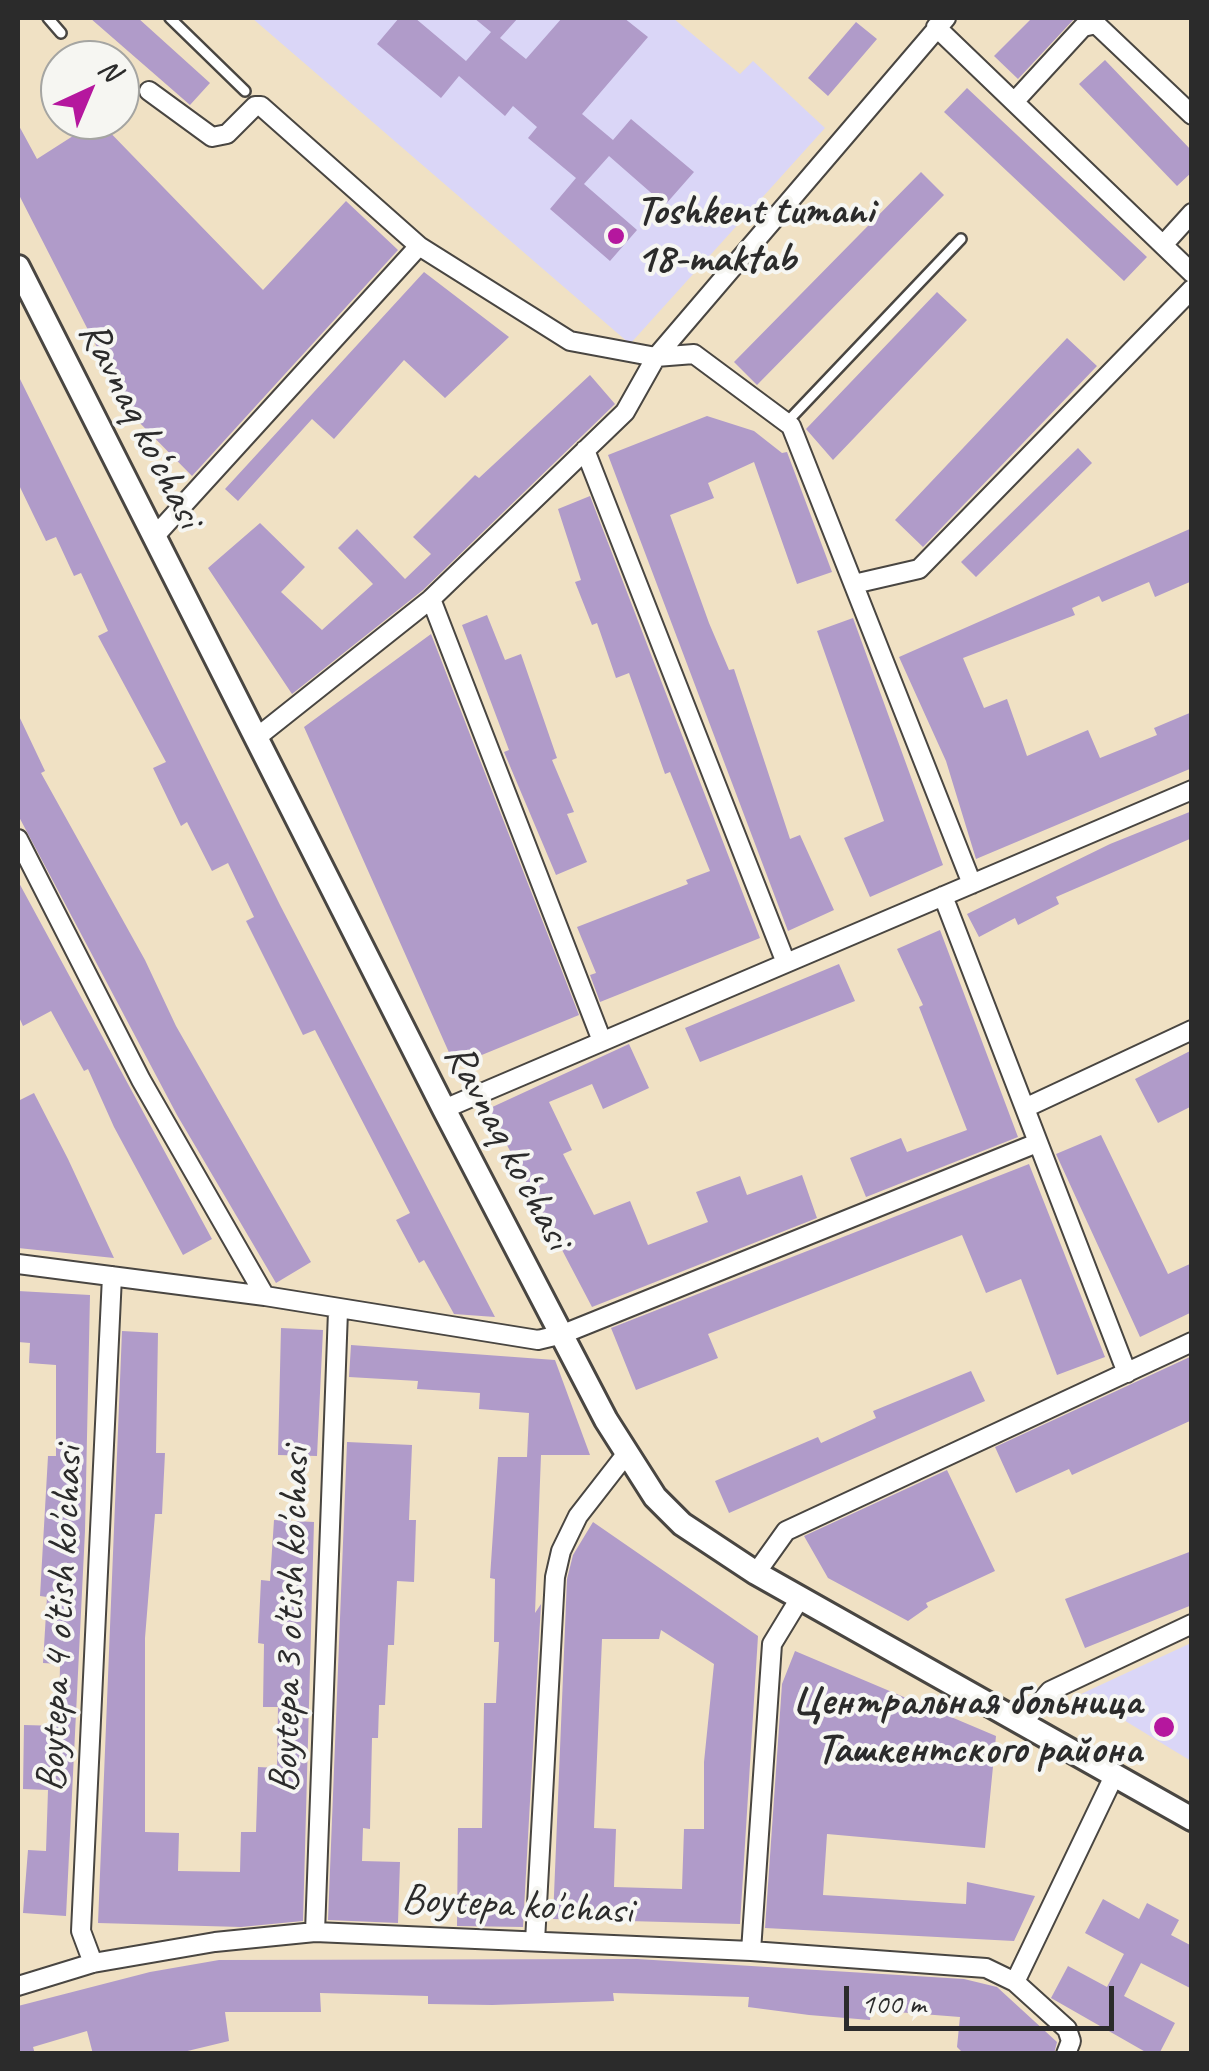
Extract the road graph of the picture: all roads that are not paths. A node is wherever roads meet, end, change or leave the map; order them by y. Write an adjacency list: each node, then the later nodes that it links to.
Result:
1 (48, 18): 5 (lane)
2 (170, 18): 6 (lane)
3 (1099, 21): 8 (street); 9 (street)
4 (941, 22): 8 (street); 17 (street)
5 (61, 33)
6 (245, 90)
7 (149, 91): 13 (street)
8 (1014, 102): 12 (street)
9 (1192, 115)
10 (1192, 212): 12 (street)
11 (961, 239): 18 (lane)
12 (1163, 244): 15 (street)
13 (418, 246): 17 (street); 20 (street)
14 (18, 267): 20 (street, Ravnaq ko‘chasi)
15 (1192, 273)
16 (1192, 288): 21 (street)
17 (656, 357): 18 (street); 19 (street)
18 (786, 422): 21 (street)
19 (585, 450): 22 (street); 28 (street)
20 (154, 537): 23 (street, Ravnaq ko‘chasi)
21 (854, 584): 26 (street)
22 (431, 599): 23 (street); 30 (street)
23 (256, 738): 31 (street, Ravnaq ko‘chasi)
24 (1192, 790): 26 (street)
25 (18, 839): 36 (street)
26 (972, 884): 27 (street)
27 (943, 896): 28 (street); 32 (street)
28 (786, 963): 30 (street)
29 (1192, 1030): 32 (street)
30 (602, 1041): 31 (street)
31 (444, 1108): 38 (street, Ravnaq ko‘chasi)
32 (1025, 1108): 33 (street)
33 (1037, 1144): 38 (street); 40 (street)
34 (18, 1264): 35 (street)
35 (112, 1276): 36 (street); 51 (street, Boytepa 4 o'tish ko'chasi)
36 (265, 1296): 37 (street)
37 (338, 1311): 38 (street); 48 (street, Boytepa 3 o'tish ko'chasi)
38 (564, 1334): 41 (street, Ravnaq ko‘chasi)
39 (1192, 1342): 40 (street)
40 (1127, 1374): 42 (street)
41 (627, 1453): 42 (street, Ravnaq ko‘chasi); 49 (street)
42 (756, 1573): 43 (street, Ravnaq ko‘chasi)
43 (800, 1598): 45 (street, Ravnaq ko‘chasi); 50 (street)
44 (1192, 1624): 45 (street)
45 (1022, 1722): 46 (street, Ravnaq ko‘chasi)
46 (1114, 1776): 47 (street, Ravnaq ko‘chasi); 52 (street)
47 (1192, 1819)
48 (315, 1932): 49 (street, Boytepa ko'chasi); 51 (street, Boytepa ko'chasi)
49 (535, 1942): 50 (street, Boytepa ko'chasi)
50 (751, 1951): 52 (street, Boytepa ko'chasi)
51 (94, 1963): 53 (street, Boytepa ko'chasi)
52 (1015, 1982): 54 (street)
53 (18, 1986)
54 (1066, 2054)

